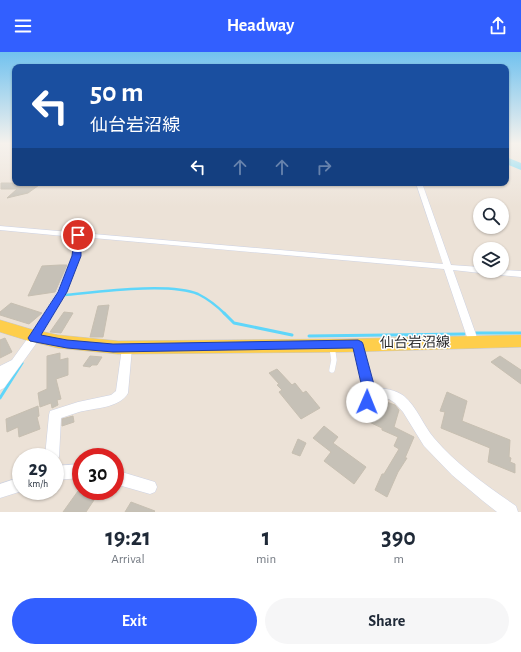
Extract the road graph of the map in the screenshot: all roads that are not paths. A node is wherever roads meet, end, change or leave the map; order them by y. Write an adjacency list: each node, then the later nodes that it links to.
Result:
1 (420, 186): 4 (street)
2 (0, 228): 3 (street)
3 (78, 235): 4 (street); 9 (street)
4 (448, 267): 5 (street); 11 (street)
5 (473, 269)
6 (509, 273): 7 (street)
7 (521, 274)
8 (0, 326): 9 (main road, 仙台岩沼線)
9 (34, 338): 14 (main road, 仙台岩沼線); 15 (street)
10 (521, 341): 11 (main road, 仙台岩沼線)
11 (474, 343): 12 (main road, 仙台岩沼線)
12 (358, 344): 13 (main road, 仙台岩沼線); 19 (street)
13 (332, 345): 14 (main road, 仙台岩沼線); 16 (lane)
14 (127, 348): 21 (street)
15 (16, 363): 17 (street); 18 (street)
16 (332, 370)
17 (0, 371)
18 (0, 385)
19 (370, 392): 20 (street); 26 (street)
20 (360, 416)
21 (53, 448)
22 (124, 480): 24 (street)
23 (12, 487): 25 (street)
24 (150, 487)
25 (0, 491)
26 (510, 512)

